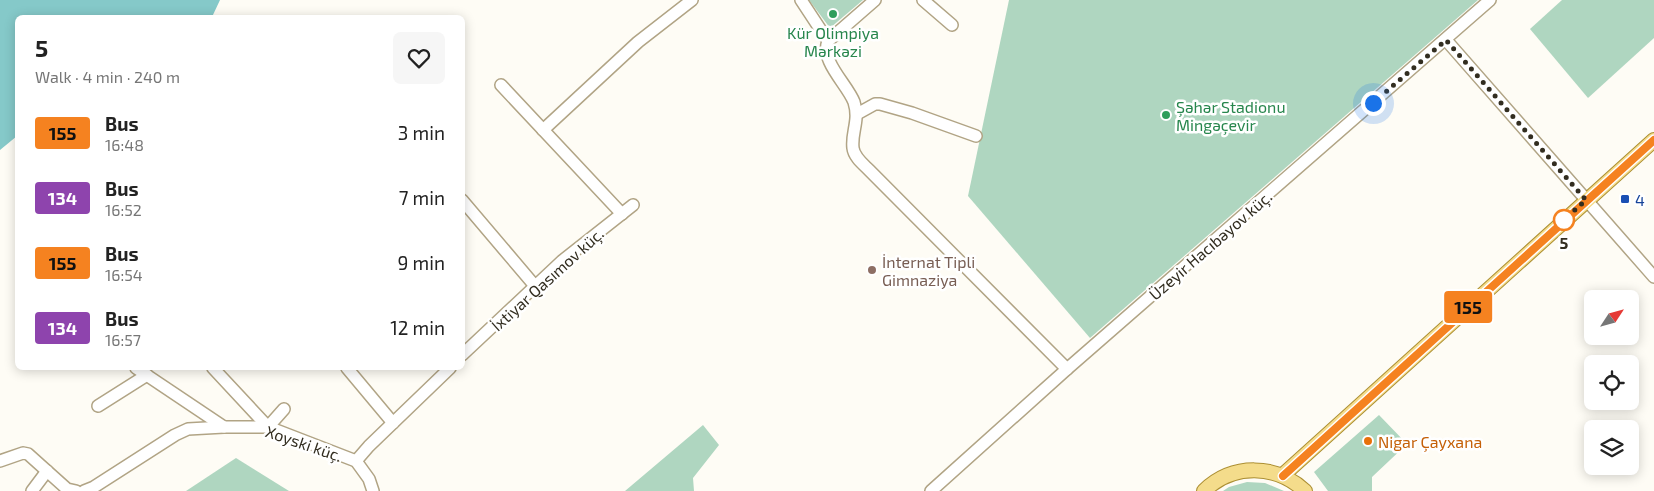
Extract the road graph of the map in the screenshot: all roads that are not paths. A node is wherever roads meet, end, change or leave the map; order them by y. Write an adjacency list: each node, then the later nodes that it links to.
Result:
1 (692, 0): 11 (street)
2 (800, 0): 7 (street)
3 (875, 0): 7 (street)
4 (923, 0): 6 (street)
5 (1490, 0): 8 (street, Üzeyir Hacıbəyov küç.)
6 (952, 25)
7 (828, 40): 10 (street)
8 (1446, 40): 14 (street); 21 (street, Üzeyir Hacıbəyov küç.)
9 (501, 85): 11 (street)
10 (857, 114): 12 (street); 21 (street)
11 (543, 130): 17 (street)
12 (976, 136)
13 (1654, 140): 14 (main road)
14 (1586, 200): 18 (street); 35 (main road)
15 (465, 204): 19 (street)
16 (633, 205): 17 (street, İxtiyar Qasımov küç.)
17 (622, 214): 19 (street, İxtiyar Qasımov küç.)
18 (1654, 278)
19 (535, 286): 20 (street, İxtiyar Qasımov küç.)
20 (465, 353)
21 (1067, 369): 40 (street, Üzeyir Hacıbəyov küç.)
22 (139, 370): 26 (street)
23 (215, 370): 31 (street)
24 (349, 370): 29 (street)
25 (448, 370): 29 (street)
26 (146, 375): 27 (street); 30 (street)
27 (98, 406)
28 (284, 410): 31 (street)
29 (393, 422): 33 (street)
30 (224, 427): 31 (street, Xoyski küç.); 38 (street, Xoyski küç.)
31 (268, 427): 33 (street, Xoyski küç.)
32 (0, 461): 34 (street)
33 (356, 461): 39 (street, Xoyski küç.)
34 (47, 471): 36 (street); 37 (street)
35 (1283, 476): 41 (main road); 42 (main road)
36 (32, 491)
37 (76, 491)
38 (84, 491)
39 (373, 491)
40 (931, 491)
41 (1204, 491)
42 (1305, 491)

